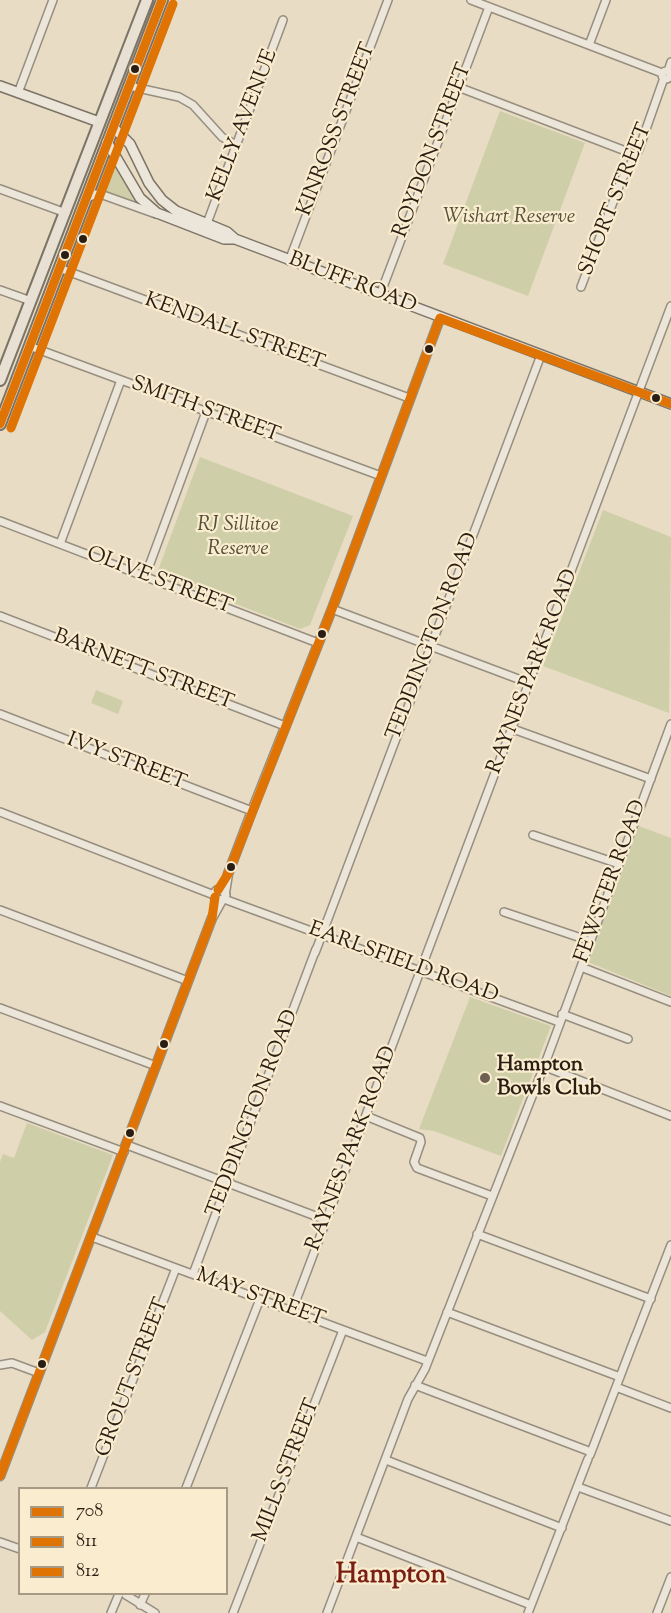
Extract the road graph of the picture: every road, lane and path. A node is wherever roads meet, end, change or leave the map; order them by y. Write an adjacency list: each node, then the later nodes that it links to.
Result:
1 (53, 0): 15 (street)
2 (147, 0): 16 (main road)
3 (162, 0): 13 (main road)
4 (388, 0): 28 (street, KINROSS STREET)
5 (471, 0): 7 (street)
6 (606, 0): 9 (street)
7 (489, 7): 9 (street); 14 (street, ROYDON STREET)
8 (283, 20): 19 (street, KELLY AVENUE)
9 (589, 45): 11 (street)
10 (671, 62): 11 (street, SHORT STREET)
11 (667, 75): 20 (street, SHORT STREET)
12 (0, 86): 15 (main road)
13 (129, 86): 17 (main road); 19 (street)
14 (458, 87): 20 (street); 33 (street, ROYDON STREET)
15 (18, 93): 16 (main road)
16 (96, 123): 17 (main road); 18 (main road); 21 (main road)
17 (113, 128): 18 (main road); 27 (main road, BLUFF ROAD)
18 (107, 142): 22 (main road); 26 (main road, BLUFF ROAD)
19 (236, 145): 27 (street, KELLY AVENUE)
20 (636, 155): 31 (street, SHORT STREET)
21 (78, 177): 22 (main road); 25 (main road)
22 (92, 182): 24 (main road)
23 (0, 189): 25 (street)
24 (85, 199): 26 (street, BLUFF ROAD); 30 (main road)
25 (66, 213): 29 (main road)
26 (162, 215): 27 (main road, BLUFF ROAD)
27 (206, 227): 28 (main road, BLUFF ROAD)
28 (289, 261): 33 (main road, BLUFF ROAD)
29 (46, 263): 30 (main road); 34 (main road)
30 (59, 268): 37 (main road); 42 (street, KENDALL STREET)
31 (581, 287)
32 (0, 290): 34 (street)
33 (380, 295): 36 (main road, BLUFF ROAD)
34 (31, 301): 39 (main road)
35 (671, 306): 41 (street, RAYNES PARK ROAD)
36 (440, 318): 38 (main road, BLUFF ROAD); 42 (street)
37 (29, 346): 40 (street, SMITH STREET); 45 (main road)
38 (541, 355): 41 (main road, BLUFF ROAD); 53 (street, TEDDINGTON ROAD)
39 (0, 380)
40 (121, 380): 44 (street, SMITH STREET); 48 (street)
41 (639, 393): 43 (main road, BLUFF ROAD); 54 (street, RAYNES PARK ROAD)
42 (409, 399): 46 (street)
43 (671, 405)
44 (206, 412): 46 (street, SMITH STREET); 49 (street)
45 (0, 424)
46 (381, 476): 50 (street)
47 (0, 521): 48 (street, OLIVE STREET)
48 (60, 544): 49 (street, OLIVE STREET)
49 (145, 577): 52 (street, OLIVE STREET)
50 (332, 609): 52 (street); 53 (street)
51 (0, 616): 57 (street, BARNETT STREET)
52 (318, 643): 57 (street)
53 (431, 646): 54 (street); 67 (street, TEDDINGTON ROAD)
54 (530, 683): 58 (street, RAYNES PARK ROAD)
55 (0, 714): 60 (street, IVY STREET)
56 (671, 724): 59 (street, FEWSTER ROAD)
57 (285, 726): 60 (street)
58 (513, 729): 59 (street); 70 (street, RAYNES PARK ROAD)
59 (651, 779): 63 (street, FEWSTER ROAD)
60 (252, 811): 64 (street)
61 (0, 812): 64 (street, EARLSFIELD ROAD)
62 (533, 835): 63 (street)
63 (619, 864): 68 (street, FEWSTER ROAD)
64 (220, 895): 67 (street, EARLSFIELD ROAD); 71 (street)
65 (0, 910): 71 (street)
66 (504, 912): 68 (street)
67 (322, 934): 70 (street, EARLSFIELD ROAD); 82 (street, TEDDINGTON ROAD)
68 (590, 941): 69 (street, FEWSTER ROAD)
69 (580, 967): 72 (street); 74 (street, FEWSTER ROAD)
70 (420, 971): 74 (street, EARLSFIELD ROAD); 79 (street, RAYNES PARK ROAD)
71 (188, 981): 76 (street)
72 (671, 1002)
73 (0, 1008): 76 (street)
74 (561, 1018): 75 (street, EARLSFIELD ROAD); 77 (street, FEWSTER ROAD)
75 (628, 1039)
76 (156, 1066): 81 (street)
77 (543, 1066): 80 (street); 83 (street, FEWSTER ROAD)
78 (0, 1106): 81 (street)
79 (366, 1116): 83 (street); 84 (street, RAYNES PARK ROAD)
80 (671, 1116)
81 (126, 1148): 82 (street); 86 (street)
82 (228, 1183): 84 (street); 89 (street, TEDDINGTON ROAD)
83 (492, 1196): 85 (street, FEWSTER ROAD)
84 (326, 1220): 92 (street, RAYNES PARK ROAD)
85 (477, 1234): 91 (street); 93 (street, FEWSTER ROAD)
86 (92, 1237): 88 (street, MAY STREET); 97 (street)
87 (671, 1245): 91 (street)
88 (177, 1268): 89 (street, MAY STREET); 106 (street, GROUT STREET)
89 (193, 1275): 90 (street, MAY STREET)
90 (260, 1299): 92 (street, MAY STREET); 107 (street)
91 (651, 1299): 98 (street)
92 (292, 1311): 94 (street, MAY STREET)
93 (447, 1312): 95 (street, FEWSTER ROAD); 98 (street)
94 (343, 1330): 95 (street, MAY STREET); 120 (street, MILLS STREET)
95 (427, 1361): 99 (street, FEWSTER ROAD)
96 (0, 1365): 97 (street)
97 (39, 1373): 104 (street)
98 (620, 1377): 100 (street)
99 (415, 1385): 102 (street); 103 (street, FEWSTER ROAD)
100 (616, 1387): 101 (street); 102 (street)
101 (671, 1408)
102 (590, 1455): 105 (street)
103 (386, 1460): 109 (street); 110 (street, FEWSTER ROAD)
104 (0, 1476)
105 (579, 1485): 108 (street); 109 (street)
106 (91, 1487)
107 (186, 1487)
108 (670, 1522)
109 (562, 1528): 117 (street)
110 (356, 1538): 117 (street); 121 (street, FEWSTER ROAD)
111 (0, 1542): 112 (street)
112 (18, 1548)
113 (671, 1577): 122 (street)
114 (122, 1595): 116 (street); 118 (street)
115 (145, 1595): 116 (street)
116 (140, 1605): 119 (street)
117 (530, 1609)
118 (112, 1611)
119 (155, 1613)
120 (233, 1613)
121 (327, 1613)
122 (657, 1613)

